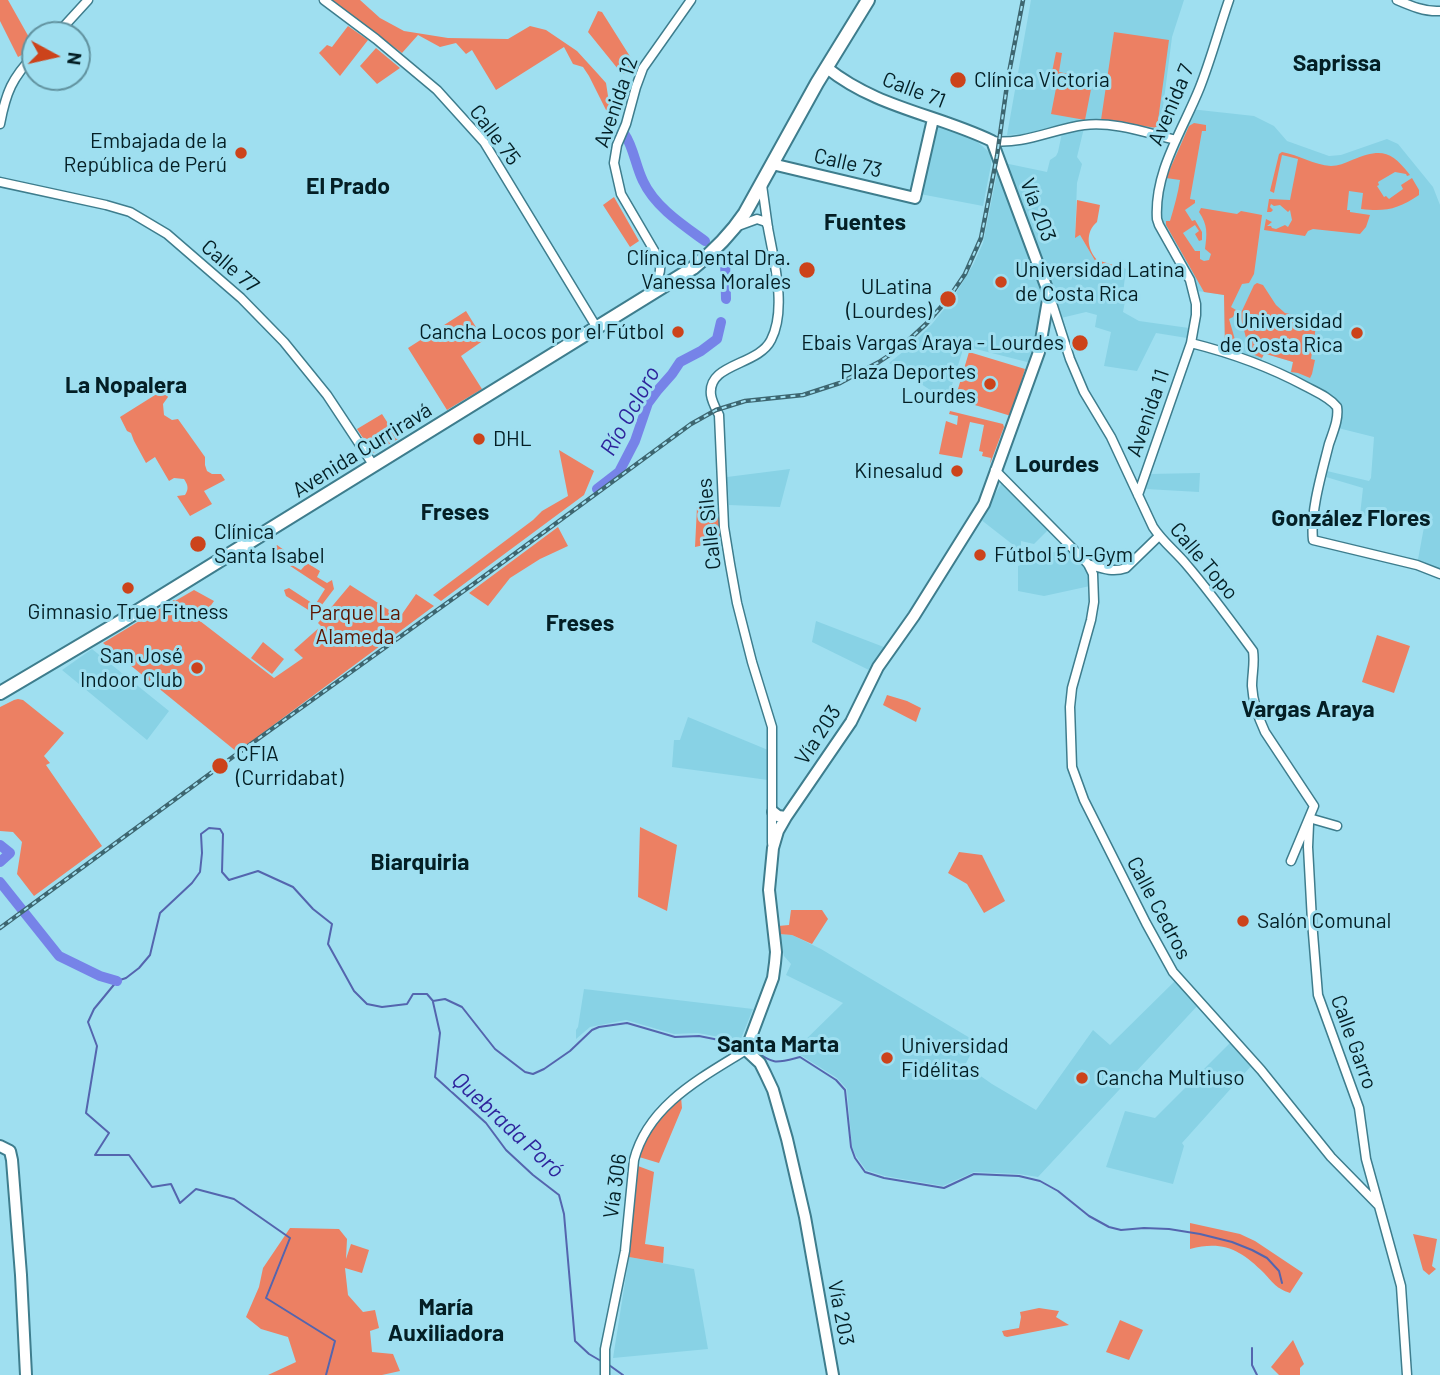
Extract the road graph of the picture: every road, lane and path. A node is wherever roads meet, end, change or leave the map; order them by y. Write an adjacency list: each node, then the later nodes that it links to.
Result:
1 (88, 0): 8 (street)
2 (324, 0): 27 (street, Calle 75)
3 (691, 0): 26 (street, Avenida 12)
4 (868, 0): 9 (highway, Avenida Curriravá)
5 (1229, 0): 16 (street, Avenida 7)
6 (1397, 0): 7 (street)
7 (1440, 11)
8 (69, 21)
9 (827, 68): 11 (highway, Avenida Curriravá); 12 (main road, Calle 71)
10 (21, 69): 14 (street)
11 (819, 80): 12 (main road); 19 (highway, Avenida Curriravá)
12 (844, 81): 13 (main road, Calle 71)
13 (933, 119): 17 (main road, Calle 71); 19 (main road, Calle 73)
14 (0, 124)
15 (1166, 137): 16 (street); 17 (street); 18 (street)
16 (1176, 140): 18 (street, Avenida 7)
17 (992, 141): 25 (main road, Vía 203)
18 (1166, 161): 22 (street, Avenida 7)
19 (772, 164): 21 (highway, Avenida Curriravá)
20 (0, 182): 29 (street, Calle 77)
21 (762, 185): 23 (street, Calle Siles); 24 (highway, Avenida Curriravá)
22 (1158, 225): 28 (street, Avenida 11)
23 (768, 227): 24 (street); 37 (street, Calle Siles)
24 (735, 228): 26 (highway, Avenida Curriravá)
25 (1049, 294): 30 (main road, Vía 203); 31 (street, Calle Topo)
26 (645, 297): 27 (highway, Avenida Curriravá)
27 (597, 328): 29 (highway, Avenida Curriravá)
28 (1191, 343): 31 (street, Avenida 11); 34 (street)
29 (374, 466): 35 (highway, Avenida Curriravá)
30 (995, 470): 33 (street); 38 (main road, Vía 203)
31 (1138, 495): 32 (street, Calle Topo)
32 (1159, 536): 33 (street); 36 (street, Calle Topo)
33 (1088, 564): 45 (street, Calle Cedros)
34 (1440, 574)
35 (0, 693)
36 (1314, 806): 39 (street, Calle Garro)
37 (773, 812): 38 (main road); 41 (street, Calle Siles)
38 (786, 817): 41 (main road, Vía 203)
39 (1309, 818): 40 (street); 42 (street); 45 (street, Calle Garro)
40 (1337, 826)
41 (773, 848): 43 (main road, Vía 203)
42 (1291, 861)
43 (746, 1050): 46 (street, Vía 306); 48 (main road, Vía 203)
44 (0, 1146): 47 (main road)
45 (1378, 1205): 49 (street, Calle Cedros)
46 (605, 1372)
47 (26, 1375)
48 (834, 1375)
49 (1407, 1375)

